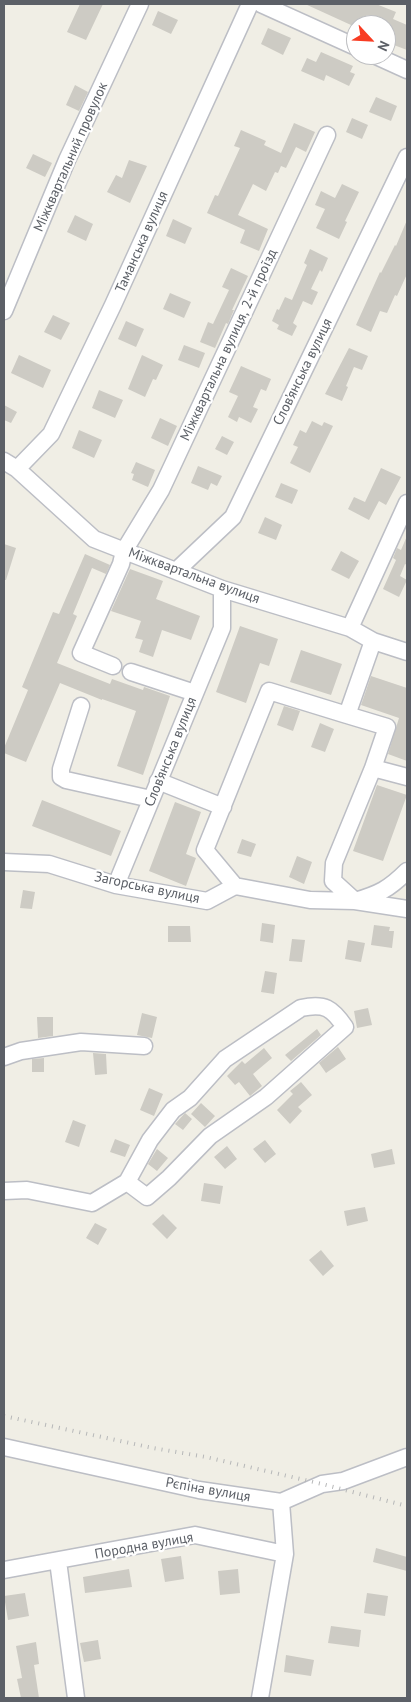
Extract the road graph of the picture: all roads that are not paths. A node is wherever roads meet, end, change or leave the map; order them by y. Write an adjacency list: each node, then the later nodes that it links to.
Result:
1 (140, 4): 7 (street, Міжквартальний провулок)
2 (250, 4): 8 (street, Таманська вулиця)
3 (261, 4): 4 (street)
4 (346, 42)
5 (327, 135): 10 (street, Міжквартальна вулиця, 2-й проїзд)
6 (407, 157): 11 (street, Слов’янська вулиця)
7 (4, 311)
8 (10, 465): 10 (street, Міжквартальна вулиця)
9 (407, 503): 13 (street)
10 (124, 551): 11 (street, Міжквартальна вулиця); 16 (street, Міжквартальна вулиця, 2-й проїзд)
11 (176, 571): 12 (street, Міжквартальна вулиця)
12 (222, 589): 13 (street, Міжквартальна вулиця); 18 (street, Слов’янська вулиця)
13 (350, 628): 14 (street, Міжквартальна вулиця)
14 (373, 641): 15 (street, Міжквартальна вулиця); 20 (street)
15 (407, 652)
16 (112, 666)
17 (131, 672): 18 (street)
18 (195, 693): 23 (street, Слов’янська вулиця)
19 (81, 706): 24 (street)
20 (347, 716): 21 (street); 25 (street)
21 (373, 768): 22 (street); 30 (street)
22 (407, 777)
23 (158, 782): 24 (street, Слов’янська вулиця); 25 (street)
24 (151, 799): 28 (street, Слов’янська вулиця)
25 (223, 807): 29 (street)
26 (4, 862): 28 (street, Загорська вулиця)
27 (407, 871): 30 (street)
28 (116, 885): 29 (street, Загорська вулиця)
29 (235, 886): 30 (street)
30 (355, 901): 31 (street)
31 (407, 909)
32 (144, 1046): 33 (street)
33 (4, 1057)
34 (127, 1182): 34 (street); 35 (street)
35 (4, 1192)
36 (4, 1447): 38 (street, Рєпіна вулиця)
37 (407, 1456): 38 (street)
38 (282, 1502): 39 (street)
39 (285, 1554): 40 (street, Породна вулиця); 43 (street)
40 (58, 1561): 41 (street, Породна вулиця); 42 (street)
41 (4, 1570)
42 (76, 1698)
43 (260, 1698)

